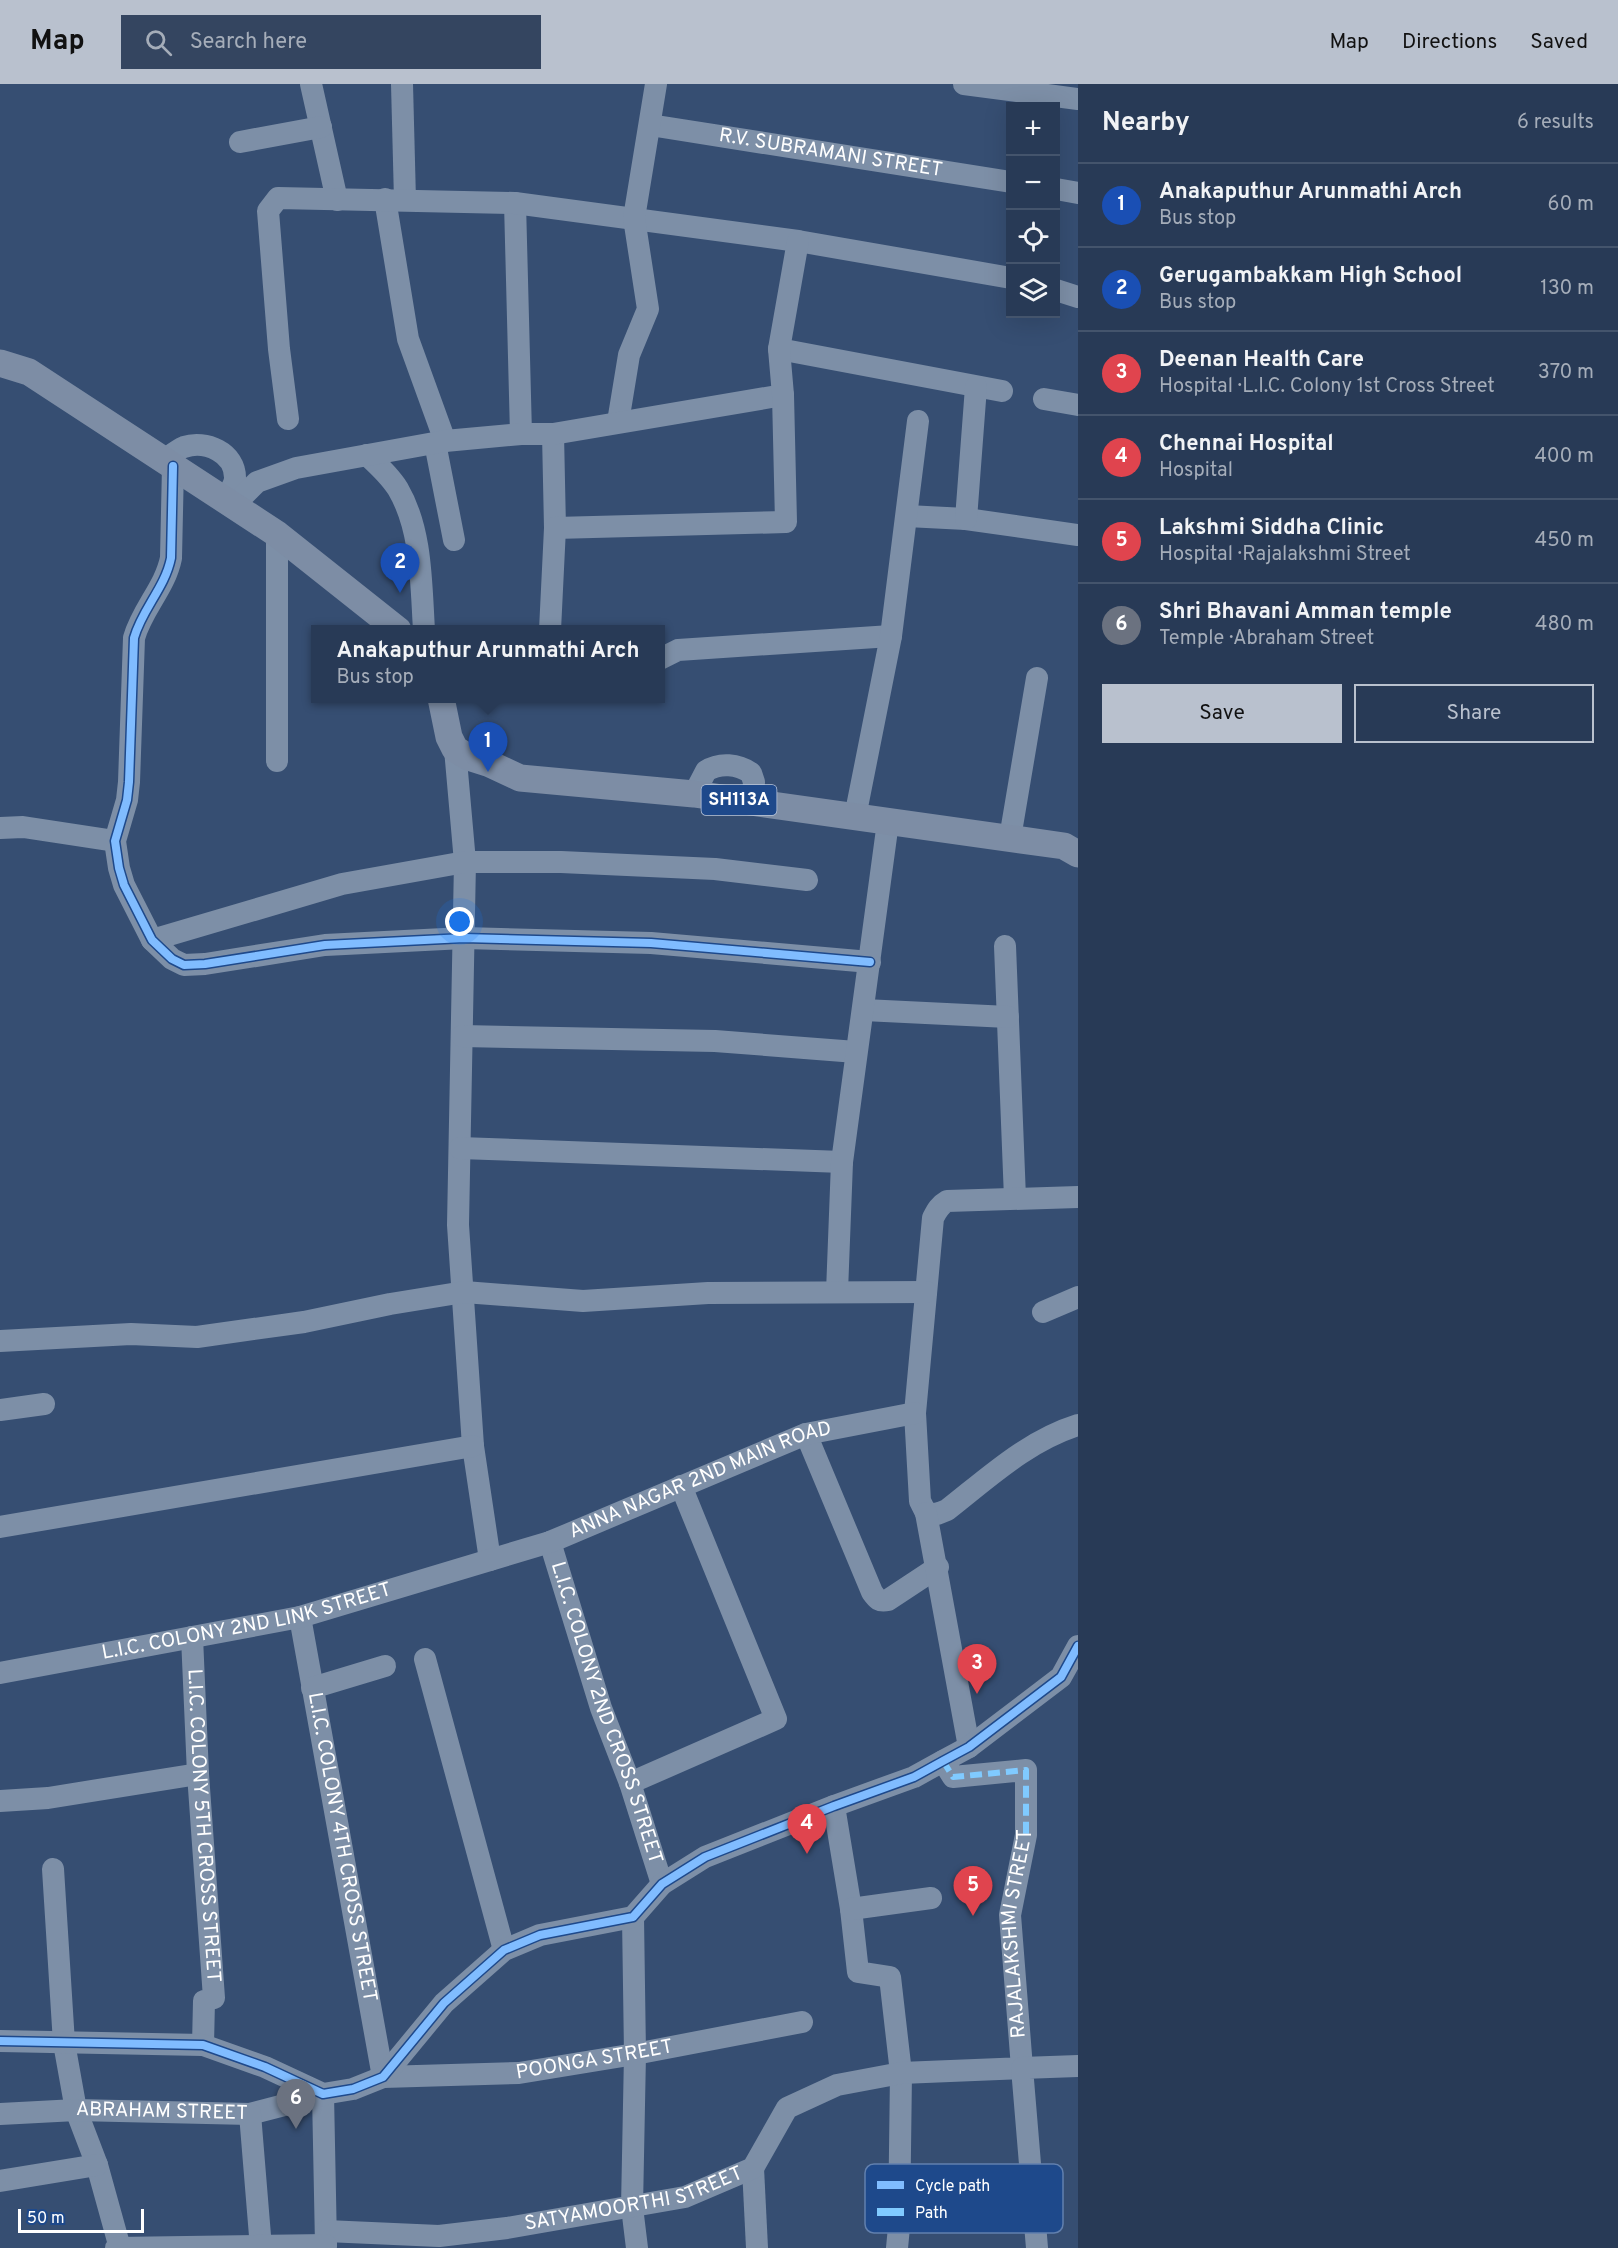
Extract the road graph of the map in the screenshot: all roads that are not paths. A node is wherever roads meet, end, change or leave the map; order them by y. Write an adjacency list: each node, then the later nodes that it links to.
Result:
1 (311, 84): 7 (street)
2 (402, 84): 12 (street)
3 (656, 84): 6 (street)
4 (964, 84): 5 (street)
5 (1078, 99)
6 (650, 125): 9 (street, R.V. SUBRAMANI STREET); 15 (street)
7 (321, 127): 8 (street); 13 (street)
8 (240, 141)
9 (1006, 181)
10 (1060, 190): 11 (street)
11 (1078, 193)
12 (395, 199): 13 (street); 14 (street); 32 (street)
13 (337, 200): 27 (street)
14 (515, 203): 15 (street); 30 (street)
15 (634, 218): 16 (street); 29 (street)
16 (798, 241): 17 (street); 20 (street)
17 (1006, 277)
18 (1060, 291): 19 (street)
19 (1078, 297)
20 (779, 350): 22 (street); 24 (street)
21 (0, 363): 34 (main road)
22 (976, 387): 23 (street); 37 (street)
23 (1002, 391)
24 (783, 394): 29 (street); 38 (street)
25 (1044, 399): 26 (street)
26 (1078, 405)
27 (288, 419)
28 (918, 421): 36 (street)
29 (618, 422): 31 (street)
30 (521, 434): 31 (street); 32 (street)
31 (552, 434): 38 (street)
32 (440, 442): 33 (street); 41 (street)
33 (367, 455): 35 (street); 43 (street)
34 (169, 463): 35 (main road); 35 (street); 55 (street)
35 (229, 502): 39 (main road)
36 (907, 516): 37 (street); 45 (street)
37 (966, 519): 40 (street)
38 (555, 528): 44 (street)
39 (277, 534): 42 (main road); 50 (street)
40 (1078, 535)
41 (454, 540)
42 (392, 625)
43 (424, 625)
44 (550, 625)
45 (891, 636): 46 (street); 51 (street)
46 (665, 656)
47 (1037, 678): 54 (street)
48 (442, 703): 49 (main road)
49 (455, 749): 51 (main road, SH113A); 57 (street)
50 (277, 761)
51 (855, 817): 52 (main road, SH113A)
52 (888, 822): 54 (main road, SH113A); 62 (street)
53 (0, 828): 55 (street)
54 (1010, 838): 56 (main road, SH113A)
55 (115, 841): 60 (street)
56 (1078, 854)
57 (465, 862): 58 (street); 59 (street); 60 (street)
58 (807, 880)
59 (464, 938): 60 (street); 62 (street); 65 (street)
60 (152, 940)
61 (1005, 946): 64 (street)
62 (870, 962): 63 (street)
63 (864, 1010): 64 (street); 66 (street)
64 (1008, 1017): 70 (street)
65 (462, 1036): 66 (street); 67 (street)
66 (856, 1052): 68 (street)
67 (460, 1148): 68 (street); 71 (street)
68 (842, 1162): 73 (street)
69 (1078, 1197): 70 (street)
70 (1015, 1198): 72 (street)
71 (464, 1292): 73 (street); 76 (street); 82 (street)
72 (926, 1292): 73 (street); 79 (street)
73 (837, 1293)
74 (1078, 1297): 75 (street)
75 (1043, 1312)
76 (0, 1341)
77 (44, 1404): 78 (street)
78 (0, 1410)
79 (915, 1413): 81 (street, ANNA NAGAR 2ND MAIN ROAD); 84 (street)
80 (1078, 1425): 84 (street)
81 (806, 1434): 83 (street, ANNA NAGAR 2ND MAIN ROAD); 88 (street)
82 (473, 1446): 85 (street); 87 (street)
83 (681, 1486): 86 (street, ANNA NAGAR 2ND MAIN ROAD); 100 (street)
84 (926, 1513): 88 (street)
85 (0, 1527)
86 (550, 1542): 87 (street, ANNA NAGAR 2ND MAIN ROAD); 100 (street, L.I.C. COLONY 2ND CROSS STREET)
87 (490, 1560): 89 (street, L.I.C. COLONY 2ND LINK STREET)
88 (938, 1567): 97 (street)
89 (300, 1617): 90 (street, L.I.C. COLONY 2ND LINK STREET); 96 (street, L.I.C. COLONY 4TH CROSS STREET)
90 (192, 1637): 94 (street, L.I.C. COLONY 2ND LINK STREET); 99 (street, L.I.C. COLONY 5TH CROSS STREET)
91 (1078, 1646): 95 (street)
92 (425, 1659): 108 (street)
93 (385, 1666): 96 (street)
94 (0, 1673)
95 (1070, 1678): 97 (street)
96 (312, 1688): 117 (street, L.I.C. COLONY 4TH CROSS STREET)
97 (969, 1747): 98 (street)
98 (943, 1761): 102 (street); 115 (street, RAJALAKSHMI STREET)
99 (198, 1774): 101 (street); 112 (street, L.I.C. COLONY 5TH CROSS STREET)
100 (630, 1783): 104 (street, L.I.C. COLONY 2ND CROSS STREET)
101 (0, 1801)
102 (834, 1806): 104 (street); 106 (street)
103 (53, 1869): 111 (street)
104 (662, 1884): 107 (street)
105 (931, 1898): 106 (street)
106 (851, 1909): 116 (street)
107 (633, 1917): 108 (street); 113 (street)
108 (504, 1950): 117 (street)
109 (802, 2022): 113 (street, POONGA STREET)
110 (0, 2041): 111 (street)
111 (64, 2043): 112 (street); 119 (street)
112 (203, 2045): 118 (street)
113 (635, 2054): 117 (street, POONGA STREET); 127 (street)
114 (1078, 2066): 115 (street)
115 (1022, 2068): 116 (street, RAJALAKSHMI STREET); 123 (street)
116 (901, 2073): 122 (street); 125 (street, SATYAMOORTHI STREET)
117 (382, 2077): 118 (street, ABRAHAM STREET)
118 (323, 2094): 121 (street, ABRAHAM STREET); 131 (street)
119 (76, 2110): 120 (street, ABRAHAM STREET); 121 (street, ABRAHAM STREET); 124 (street)
120 (0, 2114)
121 (250, 2114): 132 (street)
122 (900, 2164)
123 (1030, 2164)
124 (97, 2165): 126 (street); 133 (street)
125 (753, 2168): 127 (street, SATYAMOORTHI STREET); 135 (street)
126 (0, 2181)
127 (632, 2207): 130 (street, SATYAMOORTHI STREET); 134 (street)
128 (898, 2233): 136 (street)
129 (1036, 2233): 137 (street)
130 (508, 2238): 131 (street, SATYAMOORTHI STREET)
131 (326, 2242): 132 (street, SATYAMOORTHI STREET)
132 (261, 2247): 133 (street, SATYAMOORTHI STREET)
133 (119, 2248)
134 (637, 2248)
135 (757, 2248)
136 (897, 2248)
137 (1037, 2248)

